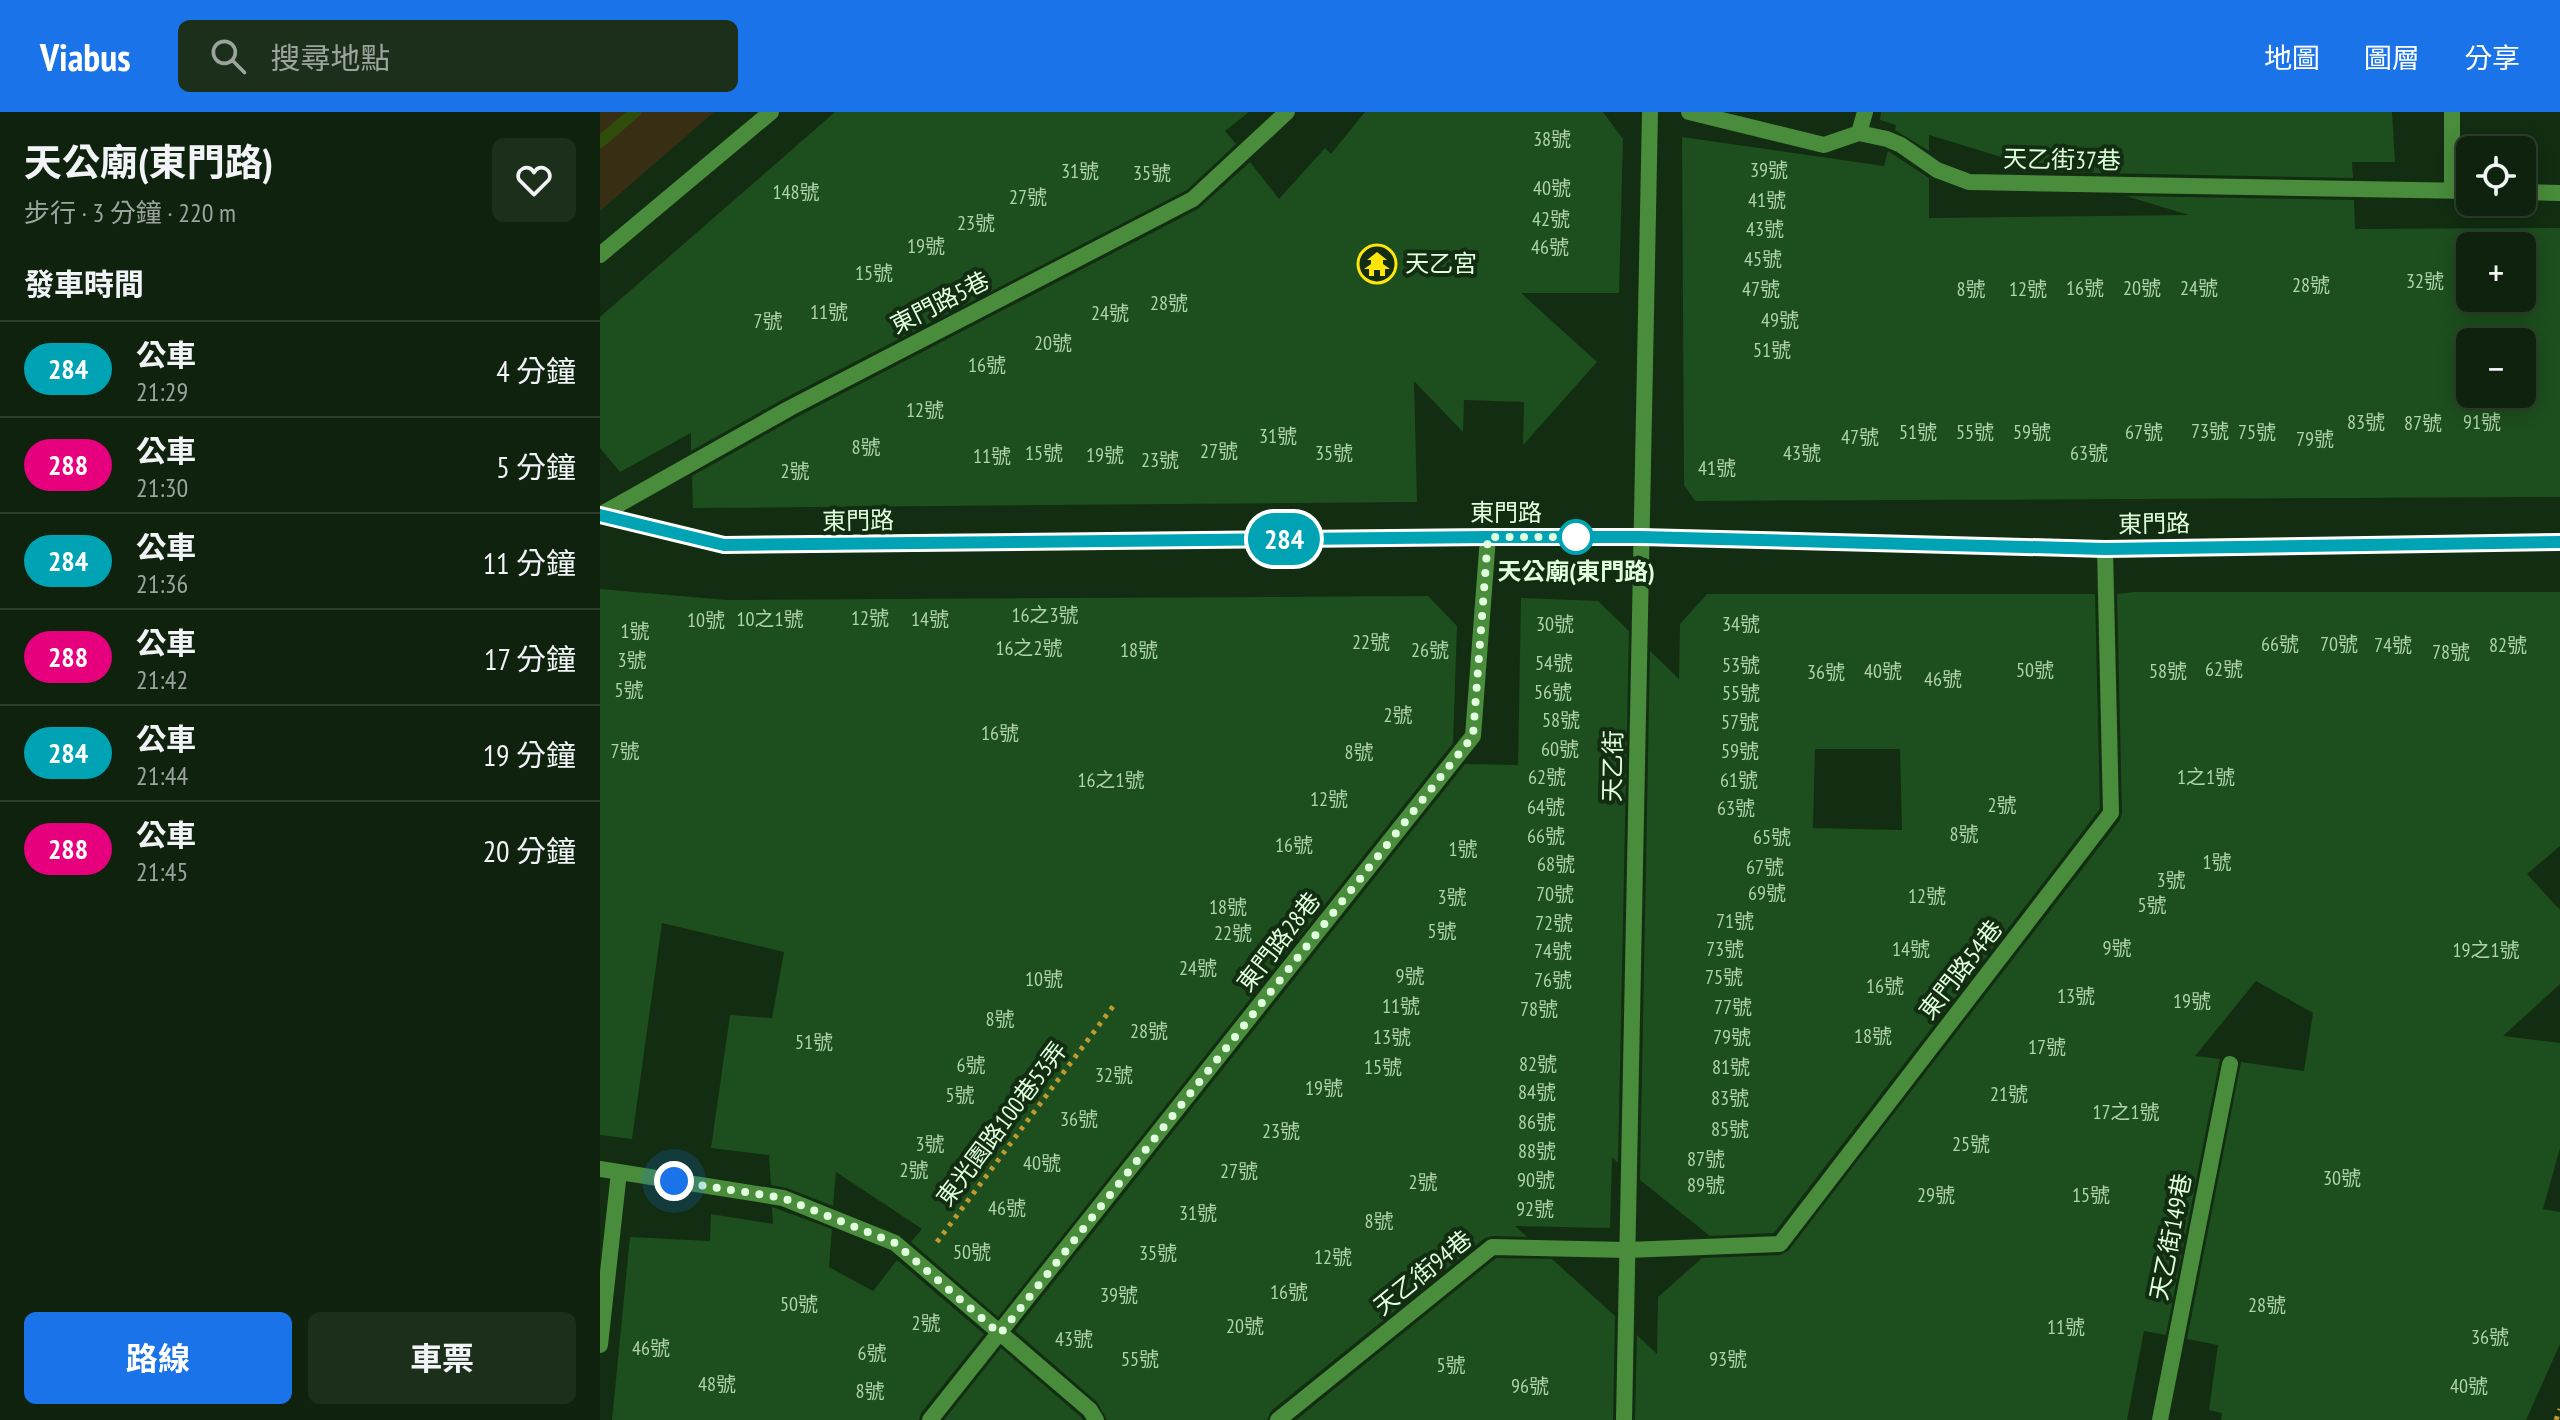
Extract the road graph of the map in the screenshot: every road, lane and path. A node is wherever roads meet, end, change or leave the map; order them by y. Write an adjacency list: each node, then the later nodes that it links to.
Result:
1 (771, 112): 12 (street)
2 (1287, 112): 13 (street, 東門路5巷)
3 (1650, 112): 15 (street, 天乙街)
4 (1689, 112): 7 (street)
5 (1865, 112): 7 (street)
6 (2452, 112): 8 (street)
7 (1859, 133): 8 (street, 天乙街37巷)
8 (2452, 191): 9 (street, 天乙街37巷)
9 (2456, 191)
10 (2536, 192): 11 (street)
11 (2560, 193)
12 (600, 255)
13 (600, 515): 14 (street, 東門路)
14 (1488, 537): 15 (street, 東門路); 24 (street, 東門路28巷)
15 (1641, 537): 17 (street, 東門路); 22 (street, 天乙街)
16 (2560, 542): 17 (street, 東門路)
17 (2105, 549): 22 (street, 東門路54巷)
18 (1114, 1005): 23 (path, 東光園路100巷53弄)
19 (2230, 1064): 31 (street, 天乙街149巷)
20 (600, 1169): 21 (street)
21 (619, 1172): 23 (street); 25 (street)
22 (1627, 1250): 29 (street, 天乙街94巷); 30 (street, 天乙街)
23 (920, 1265): 24 (street)
24 (1000, 1334): 27 (street, 東門路28巷); 28 (street)
25 (600, 1345)
26 (2560, 1409): 32 (path)
27 (930, 1420)
28 (1096, 1420)
29 (1278, 1420)
30 (1624, 1420)
31 (2160, 1420)
32 (2556, 1420)

